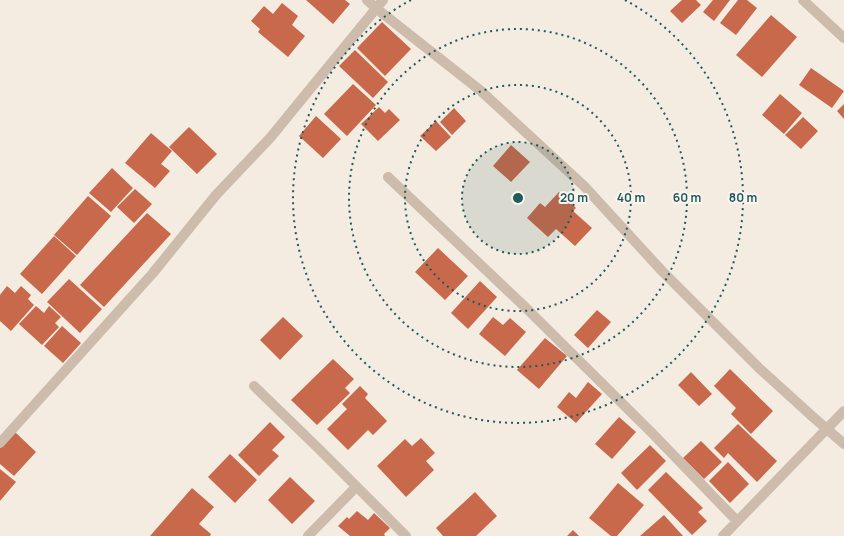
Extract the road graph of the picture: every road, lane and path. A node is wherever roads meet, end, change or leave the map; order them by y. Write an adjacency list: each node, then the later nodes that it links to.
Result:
1 (367, 0): 4 (street)
2 (383, 0): 4 (street)
3 (802, 0): 5 (street)
4 (377, 9): 9 (street); 10 (street)
5 (844, 38)
6 (388, 177): 13 (street)
7 (254, 386): 12 (street)
8 (844, 411): 9 (street)
9 (827, 429): 11 (street); 13 (street)
10 (0, 443)
11 (844, 444)
12 (356, 487): 14 (street); 15 (street)
13 (737, 521): 16 (street)
14 (308, 536)
15 (406, 536)
16 (723, 536)

